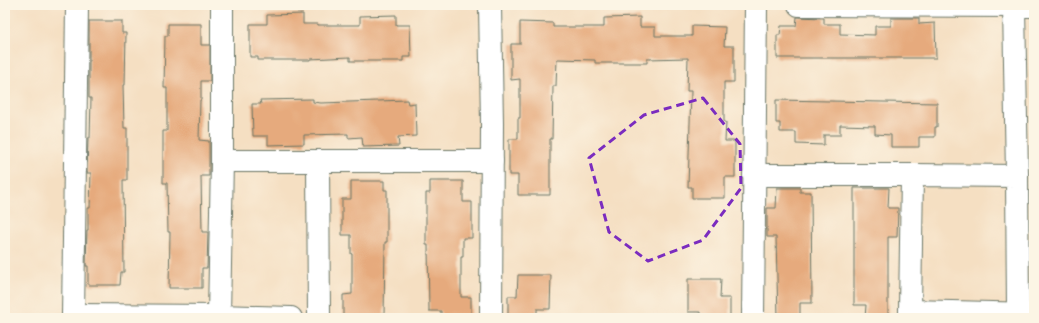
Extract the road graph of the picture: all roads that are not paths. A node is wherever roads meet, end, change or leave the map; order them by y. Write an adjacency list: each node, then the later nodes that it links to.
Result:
1 (77, 5): 15 (street)
2 (222, 5): 9 (street)
3 (490, 5): 8 (street)
4 (756, 5): 11 (street)
5 (799, 5): 6 (street)
6 (1024, 6): 12 (street)
7 (318, 161): 8 (street); 9 (street); 18 (street)
8 (492, 161): 19 (street)
9 (222, 162): 16 (street)
10 (912, 175): 11 (street); 12 (street); 14 (street)
11 (754, 176): 20 (street)
12 (1017, 176): 13 (street)
13 (1026, 314): 14 (street)
14 (910, 315)
15 (73, 316): 16 (street)
16 (219, 316): 17 (street)
17 (291, 318)
18 (319, 318)
19 (491, 318)
20 (753, 318)

